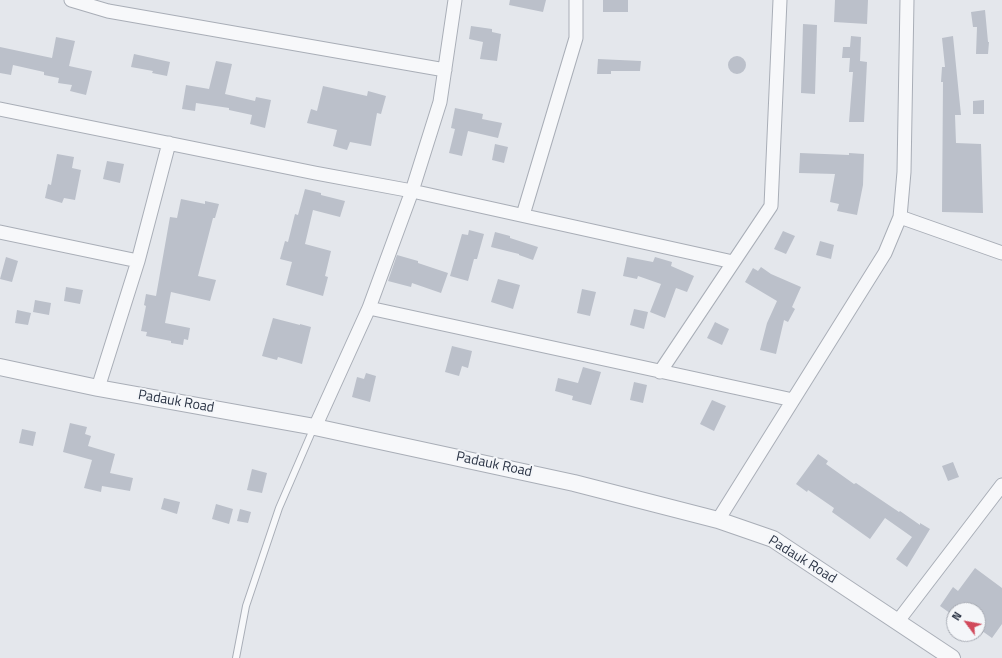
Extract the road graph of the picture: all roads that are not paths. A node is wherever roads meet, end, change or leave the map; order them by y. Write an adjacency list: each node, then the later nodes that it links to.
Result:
1 (71, 0): 6 (street)
2 (455, 0): 6 (street)
3 (576, 0): 10 (street)
4 (780, 0): 15 (street)
5 (907, 0): 11 (street)
6 (444, 70): 9 (street)
7 (0, 109): 8 (street)
8 (169, 143): 9 (street); 14 (street)
9 (412, 191): 10 (street); 16 (street)
10 (523, 216): 15 (street)
11 (900, 217): 13 (street); 20 (street)
12 (0, 232): 14 (street)
13 (1002, 253)
14 (138, 261): 19 (street)
15 (733, 262): 18 (street)
16 (369, 308): 18 (street); 21 (street)
17 (0, 367): 19 (street, Padauk Road)
18 (660, 372): 20 (street)
19 (98, 388): 21 (street, Padauk Road)
20 (793, 400): 23 (street)
21 (315, 427): 23 (street, Padauk Road); 25 (lane)
22 (1002, 485): 24 (street)
23 (718, 520): 24 (street, Padauk Road)
24 (898, 621): 26 (street, Padauk Road)
25 (236, 658)
26 (952, 658)

